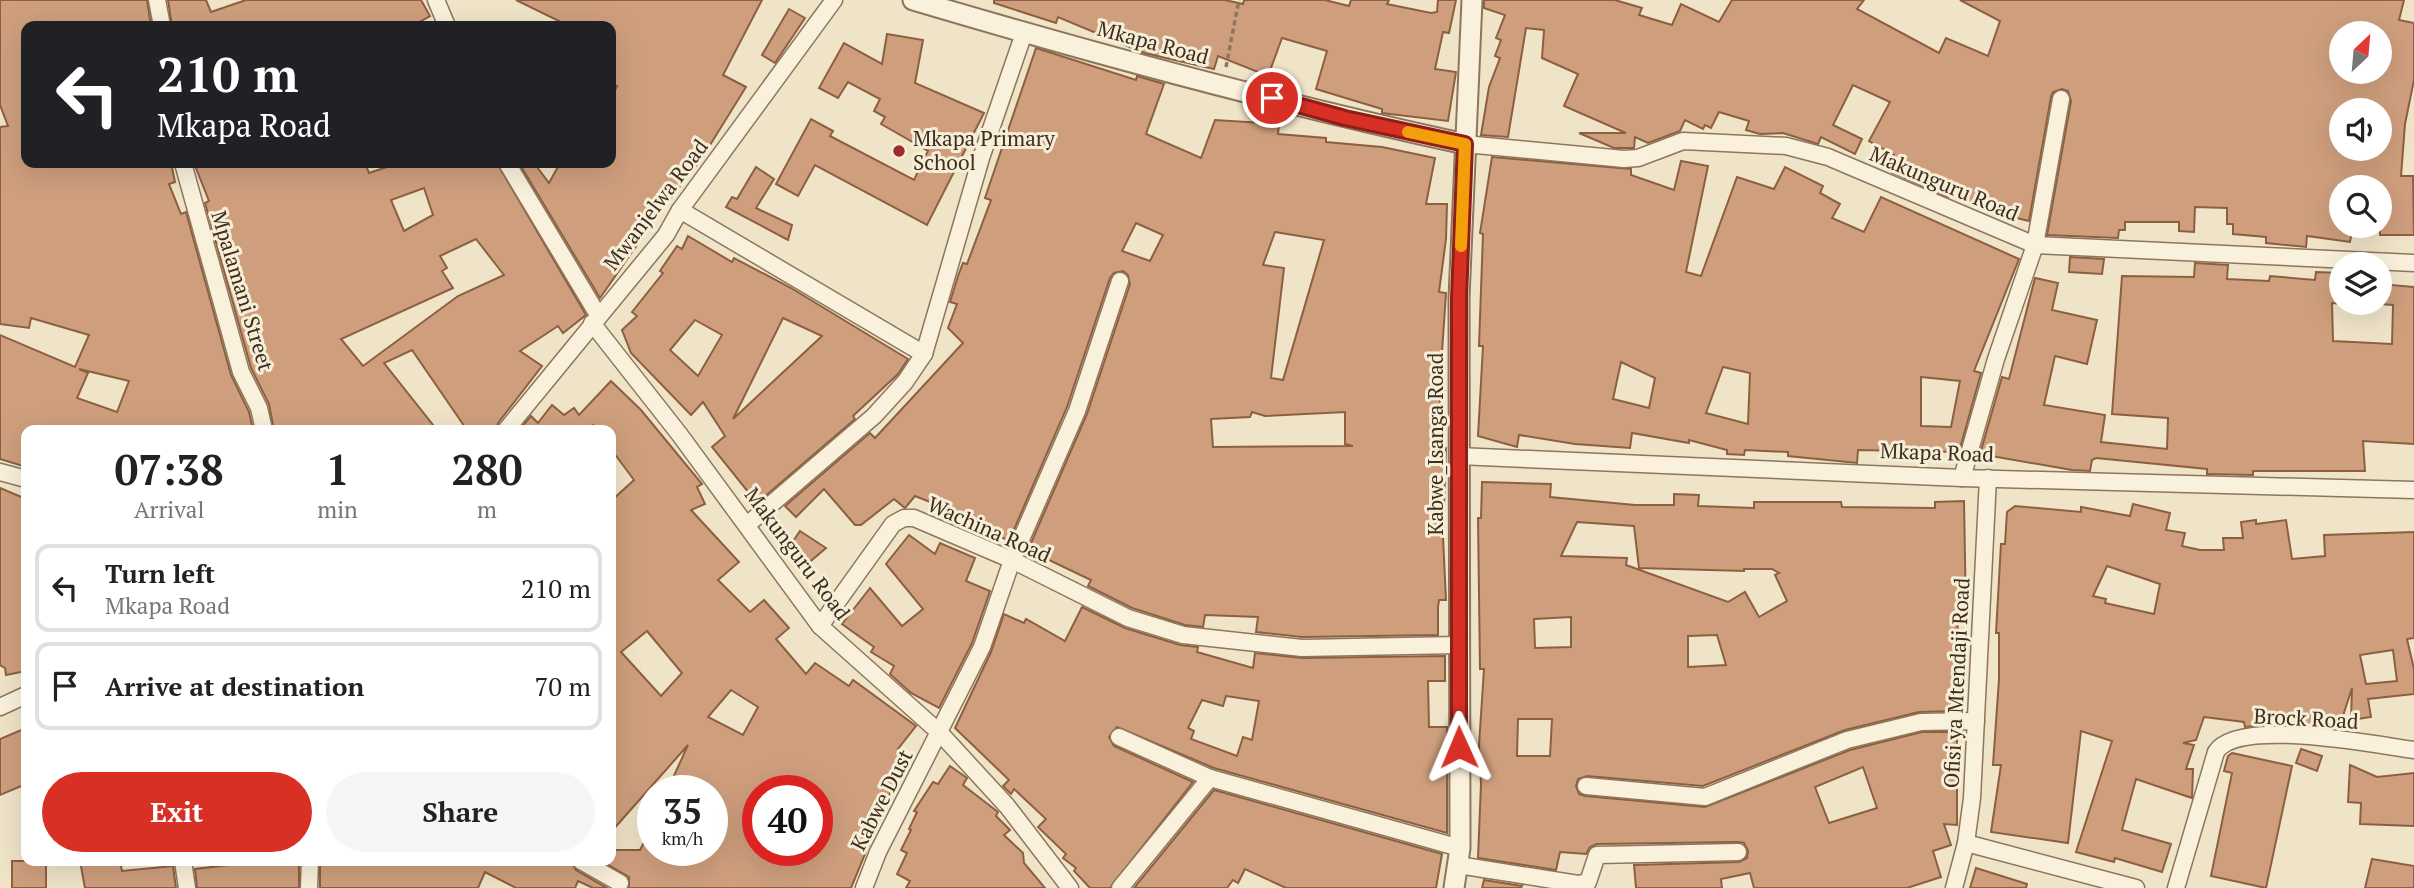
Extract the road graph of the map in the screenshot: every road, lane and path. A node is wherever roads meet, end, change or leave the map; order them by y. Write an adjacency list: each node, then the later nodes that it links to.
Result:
1 (157, 0): 7 (street)
2 (436, 0): 8 (street)
3 (834, 0): 15 (street, Mwanjelwa Road)
4 (913, 0): 9 (street, Mkapa Road)
5 (1239, 0): 10 (path)
6 (1472, 0): 12 (street, Kabwe_Isanga Road)
7 (161, 21)
8 (445, 21)
9 (1024, 33): 10 (street, Mkapa Road); 20 (street)
10 (1222, 85): 12 (street, Mkapa Road)
11 (2061, 99): 16 (street)
12 (1465, 144): 16 (street, Makunguru Road); 23 (street, Kabwe_Isanga Road)
13 (184, 168): 21 (street, Mpalamani Street)
14 (510, 168): 19 (street, Makunguru Road)
15 (680, 210): 19 (street, Mwanjelwa Road); 20 (street)
16 (2035, 245): 17 (street, Makunguru Road); 26 (street)
17 (2414, 263)
18 (1120, 281): 30 (street, Kabwe Dust)
19 (595, 319): 22 (street, Mwanjelwa Road); 29 (street, Makunguru Road)
20 (924, 354): 29 (street)
21 (263, 425)
22 (510, 425)
23 (1458, 456): 26 (street, Mkapa Road); 32 (street, Kabwe_Isanga Road)
24 (0, 472): 25 (street)
25 (21, 478)
26 (1962, 478): 27 (street, Mkapa Road)
27 (1988, 478): 28 (street, Mkapa Road); 35 (street, Ofisi ya Mtendaji Road)
28 (2414, 490)
29 (747, 525): 31 (street, Makunguru Road)
30 (1012, 560): 31 (street, Wachina Road); 32 (street, Wachina Road); 36 (street, Kabwe Dust)
31 (820, 625): 36 (street, Makunguru Road)
32 (1458, 645): 43 (street, Kabwe_Isanga Road)
33 (21, 697): 34 (street)
34 (0, 707)
35 (1976, 721): 40 (street); 41 (street, Ofisi ya Mtendaji Road)
36 (940, 733): 50 (street, Kabwe Dust); 51 (street, Makunguru Road)
37 (1119, 737): 39 (street)
38 (2414, 750): 56 (street, Brock Road)
39 (1210, 778): 43 (street); 52 (street)
40 (1586, 786)
41 (1966, 843): 54 (street, Ofisi ya Mtendaji Road); 55 (street)
42 (1738, 852): 43 (street)
43 (1459, 857): 53 (street, Kabwe_Isanga Road)
44 (184, 866): 48 (street)
45 (310, 866): 49 (street)
46 (590, 866): 47 (street)
47 (620, 883)
48 (187, 888)
49 (309, 888)
50 (864, 888)
51 (1070, 888)
52 (1120, 888)
53 (1454, 888)
54 (1954, 888)
55 (2136, 888)
56 (2176, 888)

